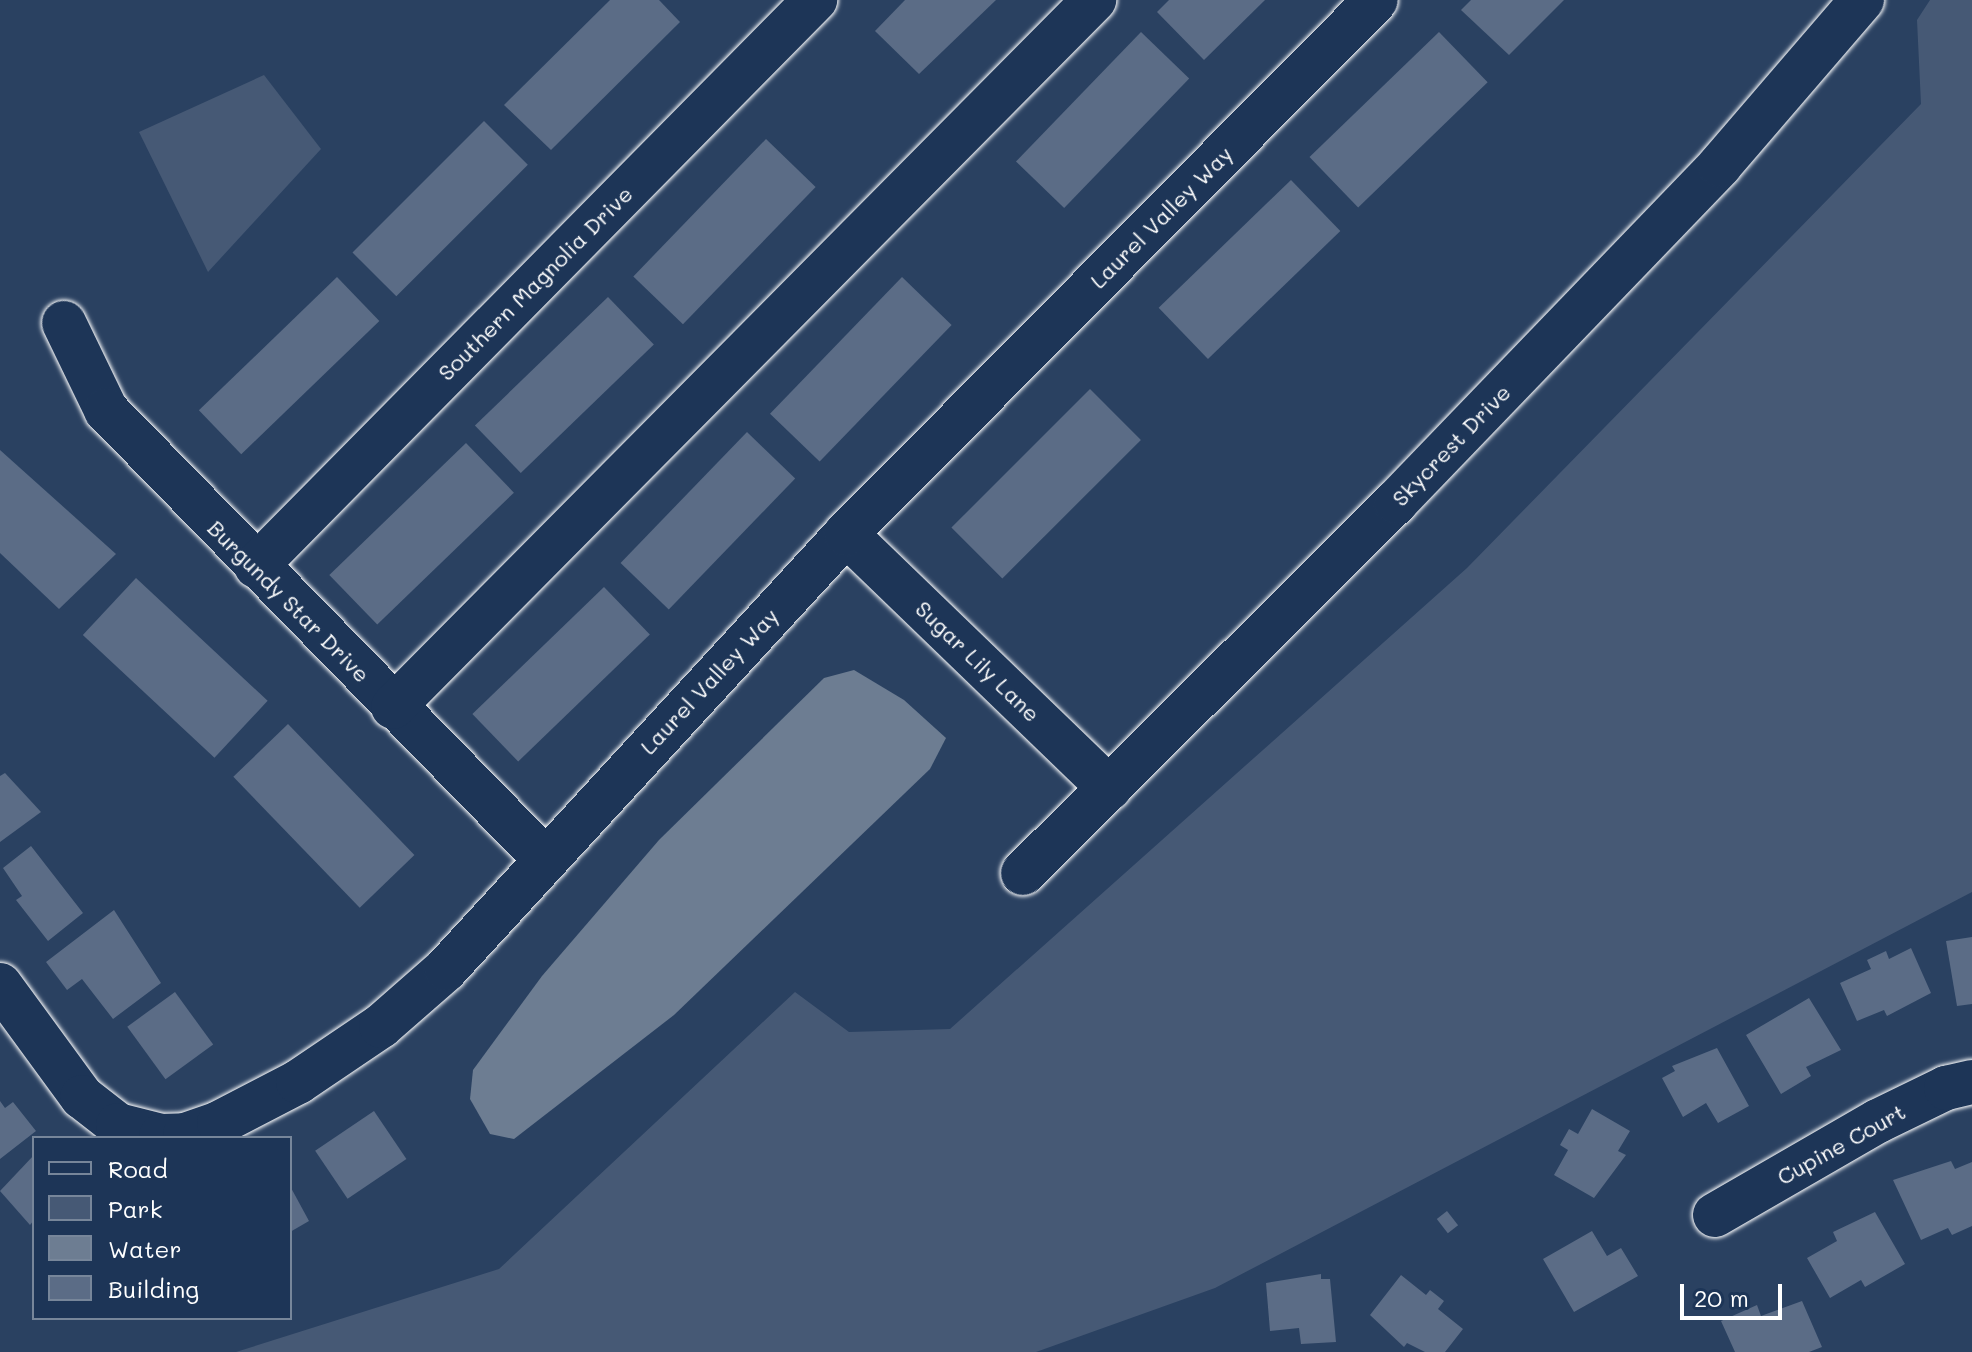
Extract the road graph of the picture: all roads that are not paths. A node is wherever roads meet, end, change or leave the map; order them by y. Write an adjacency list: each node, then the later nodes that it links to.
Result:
1 (815, 0): 7 (street, Southern Magnolia Drive)
2 (1094, 0): 8 (street)
3 (1376, 0): 6 (street, Laurel Valley Way)
4 (1862, 0): 9 (street, Skycrest Drive)
5 (64, 323): 7 (street, Burgundy Star Drive)
6 (846, 534): 9 (street, Sugar Lily Lane); 10 (street, Laurel Valley Way)
7 (256, 566): 8 (street, Burgundy Star Drive)
8 (393, 707): 10 (street, Burgundy Star Drive)
9 (1109, 788): 11 (street, Skycrest Drive)
10 (544, 858): 12 (street, Laurel Valley Way)
11 (1023, 873)
12 (0, 985)
13 (1972, 1082): 14 (street, Cupine Court)
14 (1715, 1215)

